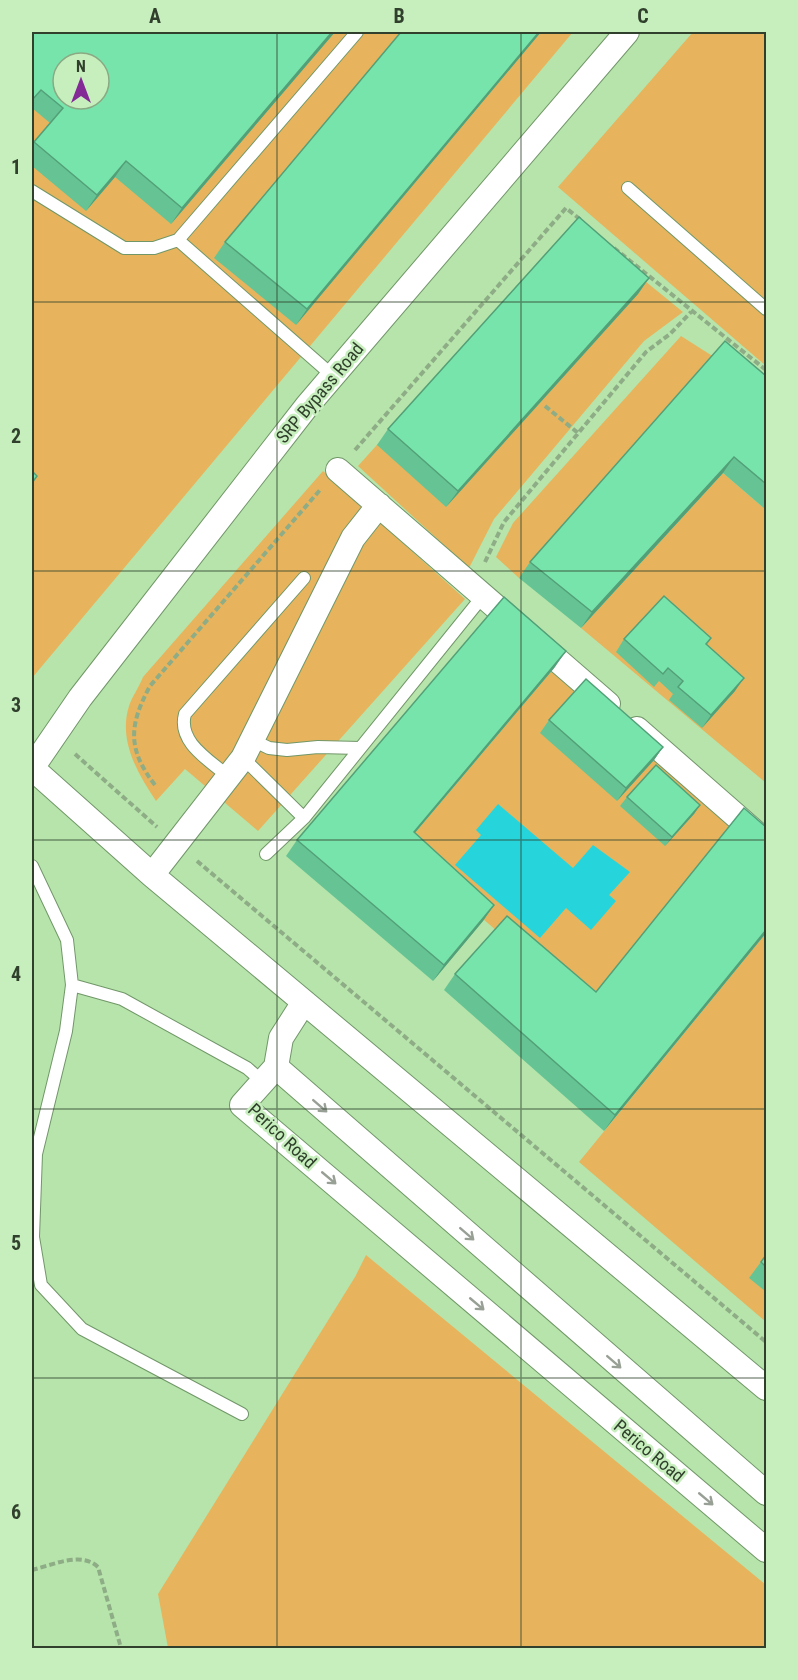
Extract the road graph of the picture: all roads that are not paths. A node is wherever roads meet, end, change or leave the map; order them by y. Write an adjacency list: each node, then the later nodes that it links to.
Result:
1 (357, 32): 5 (lane)
2 (627, 32): 7 (street, SRP Bypass Road)
3 (628, 188): 6 (lane)
4 (32, 191): 5 (lane)
5 (178, 240): 7 (lane)
6 (766, 309)
7 (333, 376): 14 (street, SRP Bypass Road)
8 (338, 470): 9 (street)
9 (379, 505): 11 (street); 13 (street)
10 (304, 578): 13 (lane)
11 (478, 591): 12 (lane); 16 (street)
12 (360, 748): 13 (lane); 15 (lane)
13 (242, 758): 15 (lane); 19 (street)
14 (32, 768): 19 (street)
15 (304, 818): 17 (lane)
16 (766, 842)
17 (266, 854)
18 (32, 866): 20 (lane)
19 (152, 875): 21 (street)
20 (72, 985): 22 (lane); 24 (lane)
21 (304, 1002): 22 (street); 23 (street)
22 (269, 1075): 25 (street, one-way to 25); 26 (street, Perico Road, one-way to 26)
23 (766, 1388)
24 (243, 1414)
25 (766, 1493)
26 (766, 1550)

